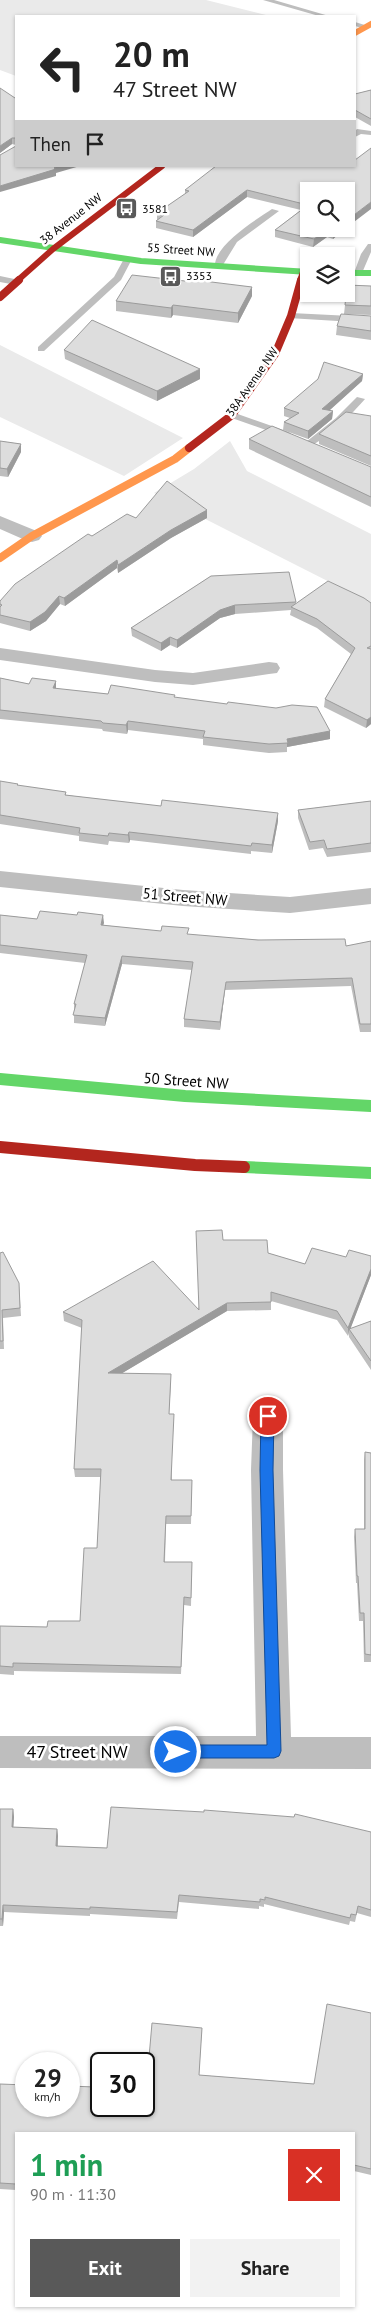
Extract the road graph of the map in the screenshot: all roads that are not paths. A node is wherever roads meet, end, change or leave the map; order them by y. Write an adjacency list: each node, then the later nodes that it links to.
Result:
1 (266, 0): 2 (lane)
2 (322, 15)
3 (371, 133): 4 (lane)
4 (356, 134)
5 (161, 167): 9 (street, 38 Avenue NW)
6 (275, 211): 11 (lane)
7 (0, 240): 9 (street, 55 Street NW)
8 (371, 246): 13 (lane)
9 (52, 249): 10 (street, 55 Street NW); 16 (street, 38 Avenue NW)
10 (128, 260): 11 (street, 55 Street NW); 21 (lane)
11 (218, 266): 12 (street, 55 Street NW)
12 (300, 272)
13 (358, 273): 14 (street)
14 (371, 273)
15 (0, 279): 16 (lane)
16 (16, 282): 18 (street, 38 Avenue NW)
17 (300, 290): 19 (street, 38A Avenue NW)
18 (0, 297)
19 (291, 316): 20 (lane); 23 (street, 38A Avenue NW)
20 (371, 320)
21 (41, 349)
22 (360, 399): 23 (lane)
23 (232, 415): 25 (street, 38A Avenue NW)
24 (0, 522): 25 (street)
25 (32, 536): 26 (street, 38A Avenue NW)
26 (0, 558)
27 (0, 654): 28 (street)
28 (269, 668)
29 (0, 879): 30 (street, 51 Street NW)
30 (371, 896)
31 (0, 1079): 32 (street, 50 Street NW)
32 (371, 1106)
33 (0, 1147): 34 (street)
34 (371, 1173)
35 (268, 1416): 36 (street)
36 (274, 1751): 37 (street, 47 Street NW); 38 (street, 47 Street NW)
37 (0, 1752)
38 (371, 1752)

